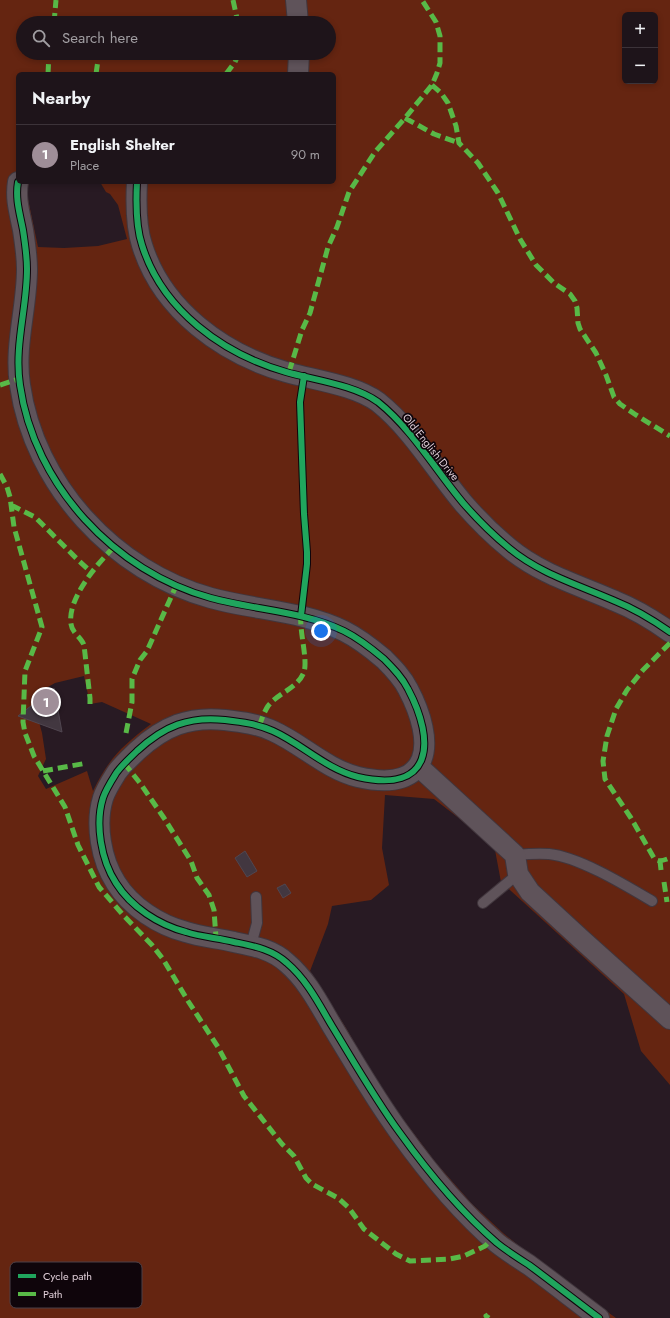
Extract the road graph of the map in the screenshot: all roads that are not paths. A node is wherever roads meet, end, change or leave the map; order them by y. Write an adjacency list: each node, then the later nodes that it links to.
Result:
1 (296, 0): 2 (street)
2 (297, 16)
3 (299, 60): 4 (street)
4 (298, 72)
5 (18, 184): 8 (street)
6 (137, 184): 7 (street, Old English Drive)
7 (670, 632)
8 (419, 767): 9 (street); 13 (street)
9 (516, 865): 11 (lane); 12 (lane); 14 (street)
10 (256, 897): 13 (lane)
11 (652, 901)
12 (483, 903)
13 (251, 945): 15 (street)
14 (670, 1019)
15 (599, 1318)

